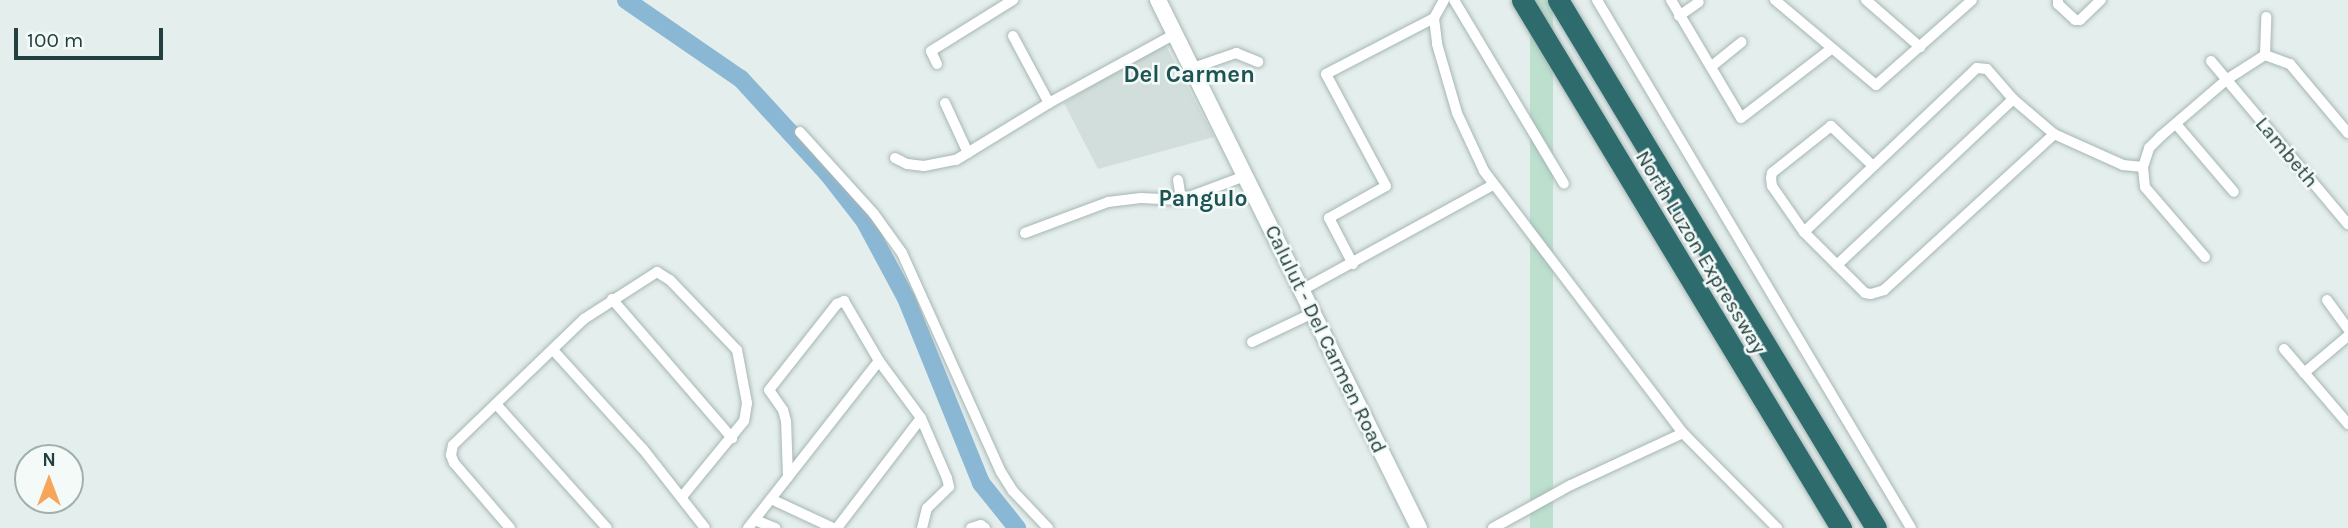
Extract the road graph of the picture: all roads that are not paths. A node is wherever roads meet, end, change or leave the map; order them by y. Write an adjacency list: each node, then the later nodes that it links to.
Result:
1 (1013, 0): 26 (street)
2 (1158, 0): 18 (main road, Calulut - Del Carmen Road)
3 (1444, 0): 17 (street)
4 (1454, 0): 43 (street)
5 (1522, 0): 85 (highway, North Luzon Expressway)
6 (1558, 0): 86 (highway, North Luzon Expressway)
7 (1597, 0): 87 (street)
8 (1671, 0): 15 (street)
9 (1775, 0): 22 (street)
10 (1866, 0): 21 (street)
11 (2058, 0): 12 (street)
12 (2101, 0)
13 (1699, 2): 15 (street)
14 (1966, 2): 21 (street)
15 (1679, 16): 27 (street)
16 (2266, 17): 23 (street)
17 (1434, 18): 44 (street); 51 (street)
18 (1175, 34): 28 (main road, Calulut - Del Carmen Road); 32 (street)
19 (1013, 36): 32 (street)
20 (1742, 42): 27 (street)
21 (1920, 47): 22 (street)
22 (1831, 49): 27 (street)
23 (2265, 55): 29 (street); 35 (street)
24 (2211, 61): 29 (street, Lambeth)
25 (1258, 62): 28 (street)
26 (937, 64)
27 (1712, 66)
28 (1193, 68): 41 (main road, Calulut - Del Carmen Road)
29 (2226, 80): 33 (street); 47 (street, Lambeth)
30 (2013, 99): 36 (street); 39 (street); 52 (street)
31 (945, 103): 37 (street)
32 (1049, 103): 37 (street)
33 (2176, 124): 40 (street); 45 (street)
34 (800, 132): 81 (street)
35 (2348, 133)
36 (2054, 134): 40 (street); 52 (street)
37 (968, 153): 38 (street)
38 (895, 158)
39 (1872, 165): 48 (street); 48 (street)
40 (2143, 167): 50 (street)
41 (1245, 176): 46 (street); 53 (main road, Calulut - Del Carmen Road)
42 (1178, 180): 46 (street)
43 (1564, 184)
44 (1493, 185): 51 (street); 67 (street)
45 (2234, 192)
46 (1181, 200): 49 (street)
47 (2348, 224)
48 (1804, 232): 52 (street)
49 (1025, 233)
50 (2205, 257)
51 (1353, 264): 53 (street)
52 (1838, 265)
53 (1302, 290): 56 (main road, Calulut - Del Carmen Road)
54 (612, 299): 61 (street); 68 (street); 68 (street)
55 (2327, 300): 57 (street)
56 (1313, 313): 59 (street); 82 (main road, Calulut - Del Carmen Road)
57 (2348, 329)
58 (2348, 336): 63 (street)
59 (1252, 342)
60 (2284, 349): 63 (street)
61 (554, 351): 64 (street); 70 (street)
62 (879, 361): 65 (street); 69 (street); 69 (street)
63 (2304, 373): 66 (street)
64 (496, 404): 73 (street); 74 (street)
65 (921, 418): 77 (street); 78 (street)
66 (2348, 425)
67 (1683, 433): 83 (street); 84 (street)
68 (732, 438): 70 (street)
69 (788, 477): 71 (street)
70 (681, 498): 75 (street)
71 (771, 499): 72 (street); 77 (street)
72 (751, 524): 76 (street)
73 (510, 528)
74 (607, 528)
75 (705, 528)
76 (775, 528)
77 (835, 528)
78 (922, 528)
79 (971, 528): 80 (street)
80 (985, 528)
81 (1048, 528)
82 (1419, 528)
83 (1493, 528)
84 (1777, 528)
85 (1841, 528)
86 (1876, 528)
87 (1911, 528)

